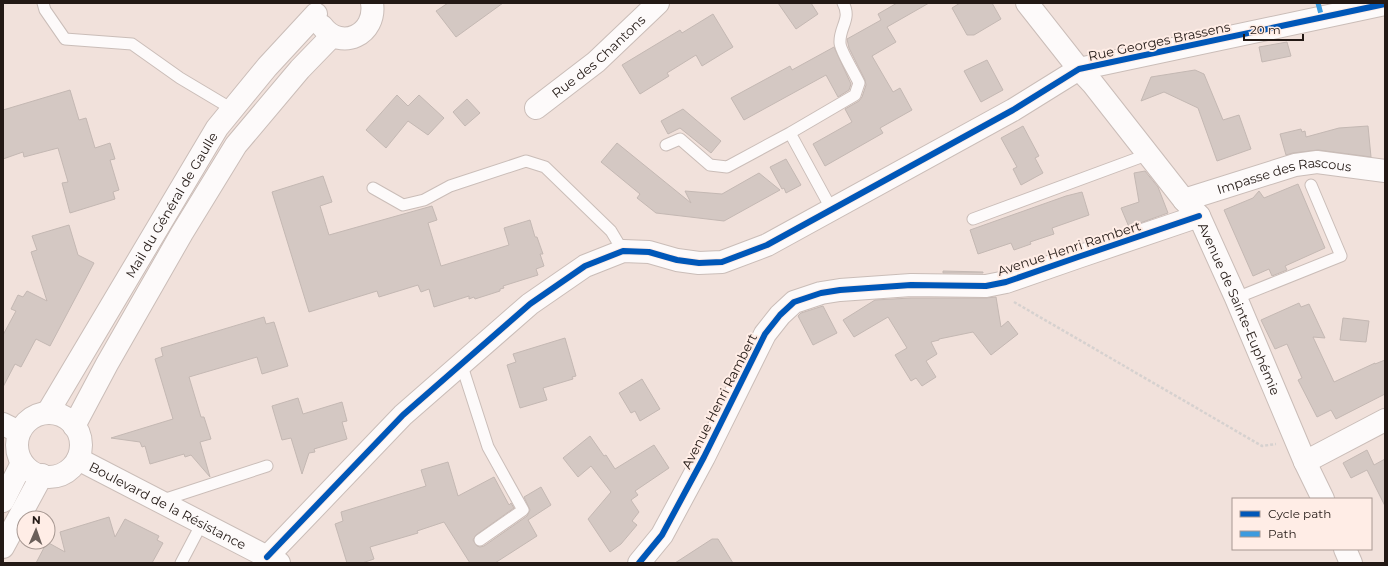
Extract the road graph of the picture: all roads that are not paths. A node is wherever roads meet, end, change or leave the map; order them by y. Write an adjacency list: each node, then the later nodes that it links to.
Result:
1 (43, 3): 11 (lane)
2 (372, 3): 8 (street)
3 (658, 3): 10 (street, Rue des Chantons)
4 (843, 3): 12 (lane)
5 (1027, 3): 9 (street, Avenue de Sainte-Euphémie)
6 (1385, 4): 9 (street, Rue Georges Brassens)
7 (316, 6): 8 (street); 11 (street, Mail du Général de Gaulle)
8 (332, 36): 27 (street, Mail du Général de Gaulle)
9 (1079, 69): 14 (street, Avenue de Sainte-Euphémie); 19 (street, Rue Georges Brassens)
10 (536, 108)
11 (232, 109): 25 (street, Mail du Général de Gaulle)
12 (790, 133): 13 (lane); 19 (lane)
13 (666, 144)
14 (1148, 154): 18 (street, Avenue de Sainte-Euphémie); 21 (lane)
15 (1385, 171): 18 (street, Impasse des Rascous)
16 (1312, 185): 23 (lane)
17 (373, 188): 22 (lane)
18 (1184, 200): 20 (street, Avenue de Sainte-Euphémie)
19 (832, 210): 22 (street, Rue Georges Brassens)
20 (1199, 216): 23 (street, Avenue de Sainte-Euphémie); 43 (street, Avenue Henri Rambert)
21 (973, 219)
22 (623, 251): 24 (street)
23 (1236, 298): 30 (street, Avenue de Sainte-Euphémie)
24 (461, 363): 38 (lane); 41 (street)
25 (48, 412): 27 (street); 28 (street)
26 (1385, 420): 30 (street)
27 (74, 426): 29 (street)
28 (11, 428): 31 (street)
29 (78, 459): 33 (street); 36 (street, Boulevard de la Résistance)
30 (1305, 462): 34 (street, Avenue de Sainte-Euphémie)
31 (22, 463): 33 (street); 35 (street)
32 (267, 466): 36 (lane)
33 (42, 475): 39 (street)
34 (1323, 498)
35 (3, 501)
36 (159, 501): 37 (street, Boulevard de la Résistance)
37 (202, 523): 41 (street, Boulevard de la Résistance); 42 (lane)
38 (480, 540)
39 (3, 547)
40 (1345, 550): 44 (street)
41 (273, 560)
42 (181, 563)
43 (639, 563)
44 (1351, 563)

